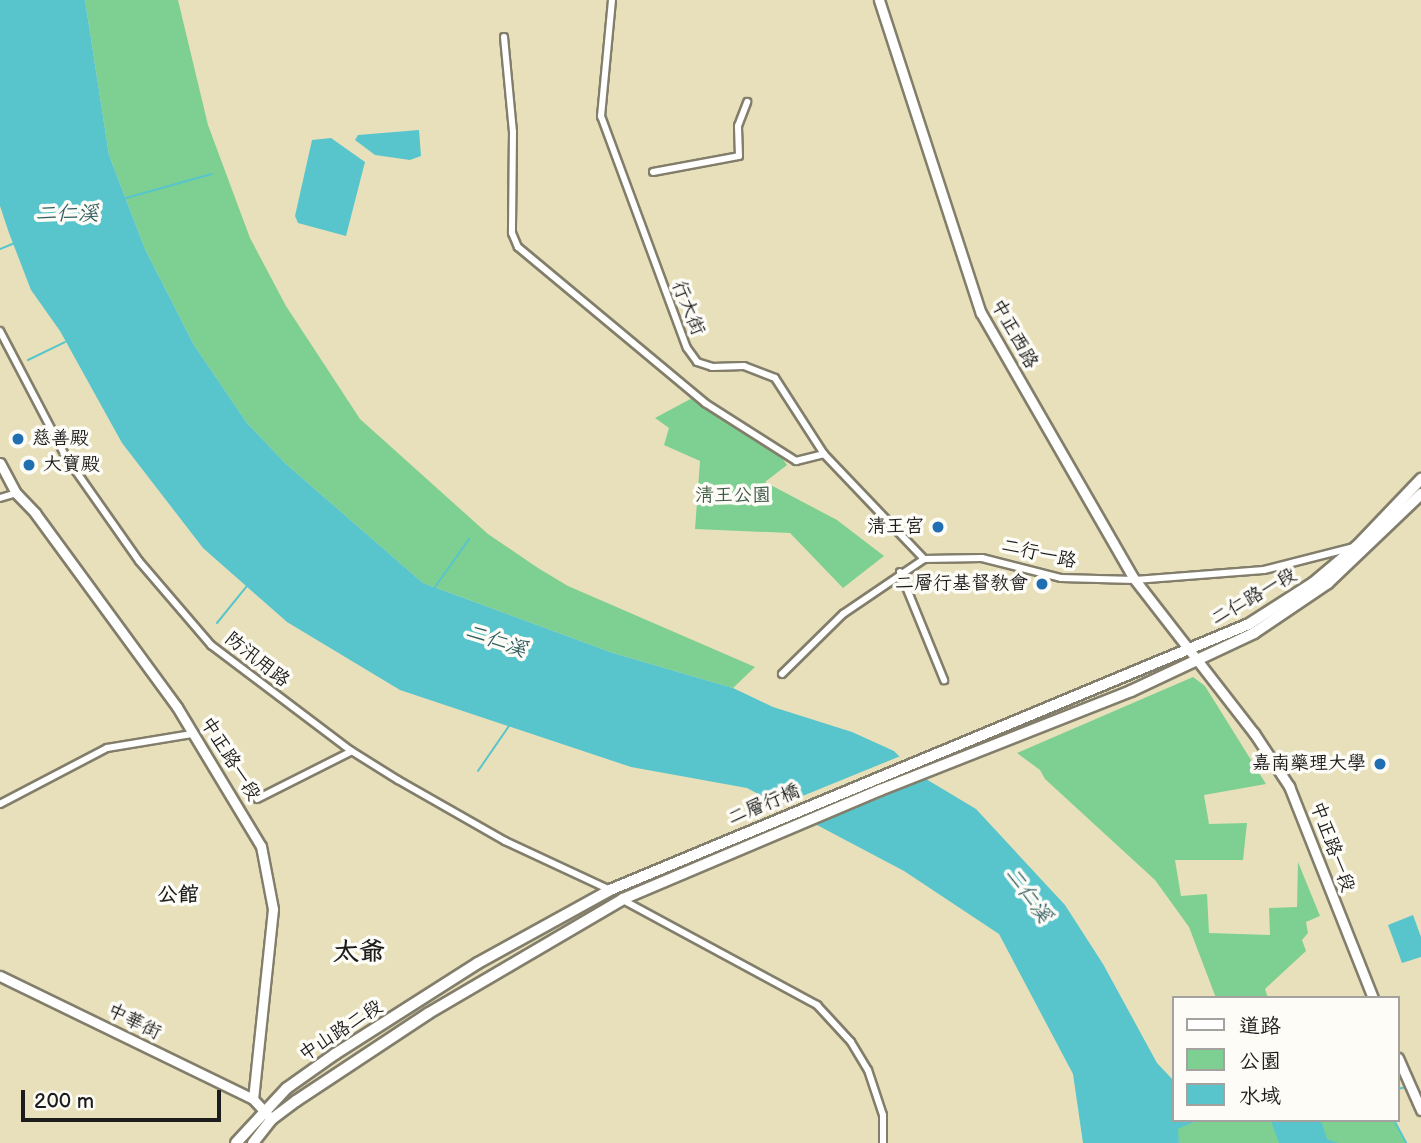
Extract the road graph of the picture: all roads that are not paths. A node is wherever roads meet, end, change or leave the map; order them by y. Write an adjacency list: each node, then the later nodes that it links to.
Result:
1 (612, 0): 7 (street, 行大街)
2 (879, 0): 17 (street, 中正西路)
3 (504, 37): 7 (street)
4 (747, 102): 5 (street)
5 (653, 172)
6 (0, 331): 25 (street, 防汛用路)
7 (824, 454): 15 (street, 行大街)
8 (0, 463): 10 (street, 中正路一段)
9 (1421, 479): 14 (main road, 二仁路一段)
10 (16, 493): 12 (street); 24 (street, 中正路一段)
11 (1421, 494): 13 (main road, 二仁路一段)
12 (0, 498)
13 (1370, 544): 14 (street, 二行一路); 19 (main road, 二仁路一段)
14 (1357, 546): 17 (street, 二行一路); 18 (main road, 二仁路一段)
15 (924, 559): 16 (street, 二行一路); 17 (street, 二行一路)
16 (900, 572): 20 (street, 二行一路); 21 (street)
17 (1135, 580): 18 (street, 中正西路)
18 (1191, 650): 19 (street, 中正路一段); 22 (main road, 二仁路一段)
19 (1199, 660): 23 (main road, 二仁路一段); 33 (street, 中正路一段)
20 (782, 674)
21 (944, 680)
22 (1073, 700): 28 (main road, 二層行橋)
23 (1078, 712): 29 (main road, 二層行橋)
24 (192, 734): 27 (street); 35 (street, 中正路一段)
25 (352, 751): 26 (street); 28 (street, 防汛用路)
26 (257, 799)
27 (0, 804)
28 (610, 890): 30 (main road, 二層行橋)
29 (623, 900): 31 (main road, 二層行橋); 41 (street)
30 (478, 963): 36 (main road, 中山路二段)
31 (487, 975): 38 (main road, 中山路二段)
32 (0, 976): 35 (street, 中華街)
33 (1372, 996)
34 (1400, 1062): 37 (street)
35 (253, 1099): 36 (street)
36 (263, 1110): 38 (street); 39 (main road, 中山路二段)
37 (1421, 1110)
38 (272, 1119): 40 (main road, 中山路二段)
39 (236, 1143)
40 (253, 1143)
41 (883, 1143)

